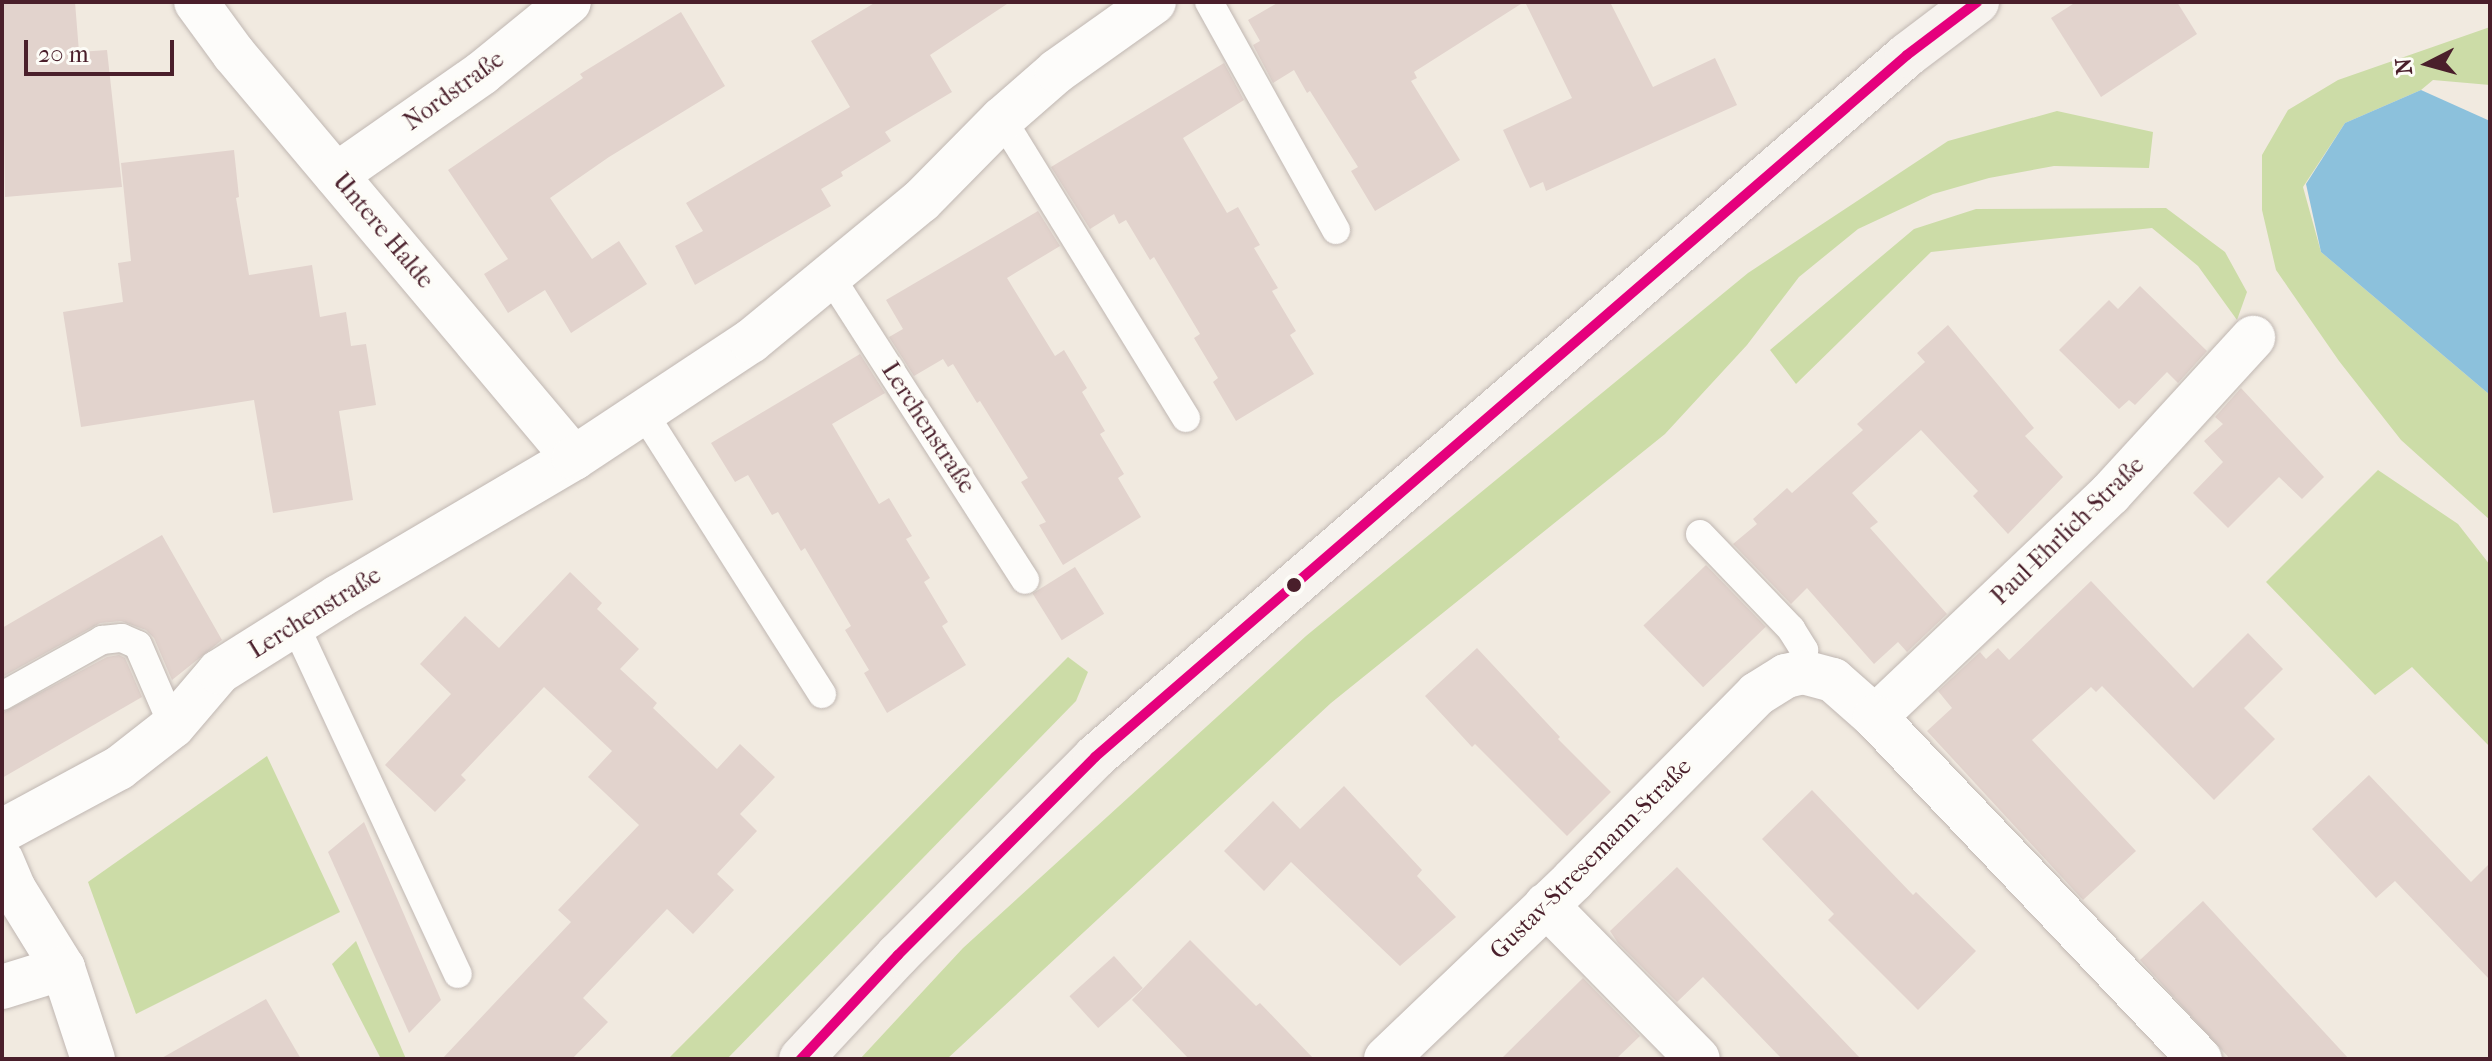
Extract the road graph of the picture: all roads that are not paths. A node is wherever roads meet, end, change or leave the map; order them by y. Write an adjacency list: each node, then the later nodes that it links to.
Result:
1 (196, 2): 7 (street, Untere Halde)
2 (569, 2): 7 (street, Nordstraße)
3 (1154, 2): 6 (street, Lerchenstraße)
4 (1209, 2): 8 (lane)
5 (1977, 2): 29 (main road)
6 (1002, 119): 9 (street, Lerchenstraße); 12 (lane)
7 (336, 175): 13 (street, Untere Halde)
8 (1336, 230)
9 (830, 276): 11 (street, Lerchenstraße); 15 (lane, Lerchenstraße)
10 (2253, 338): 20 (street, Paul-Ehrlich-Straße)
11 (643, 412): 13 (street, Lerchenstraße); 18 (lane)
12 (1186, 418)
13 (574, 458): 16 (street, Lerchenstraße)
14 (1700, 534): 17 (lane)
15 (1025, 580)
16 (295, 625): 21 (street, Lerchenstraße); 26 (lane)
17 (1803, 672): 20 (street); 24 (street, Gustav-Stresemann-Straße)
18 (822, 694)
19 (2, 696): 21 (lane)
20 (1875, 717): 32 (street)
21 (173, 726): 22 (street, Lerchenstraße)
22 (2, 831)
23 (2, 861): 25 (street)
24 (1546, 905): 30 (street, Gustav-Stresemann-Straße); 31 (street)
25 (63, 968): 27 (street); 28 (street)
26 (458, 974)
27 (2, 987)
28 (93, 1059)
29 (801, 1059)
30 (1386, 1059)
31 (1698, 1059)
32 (2200, 1059)

